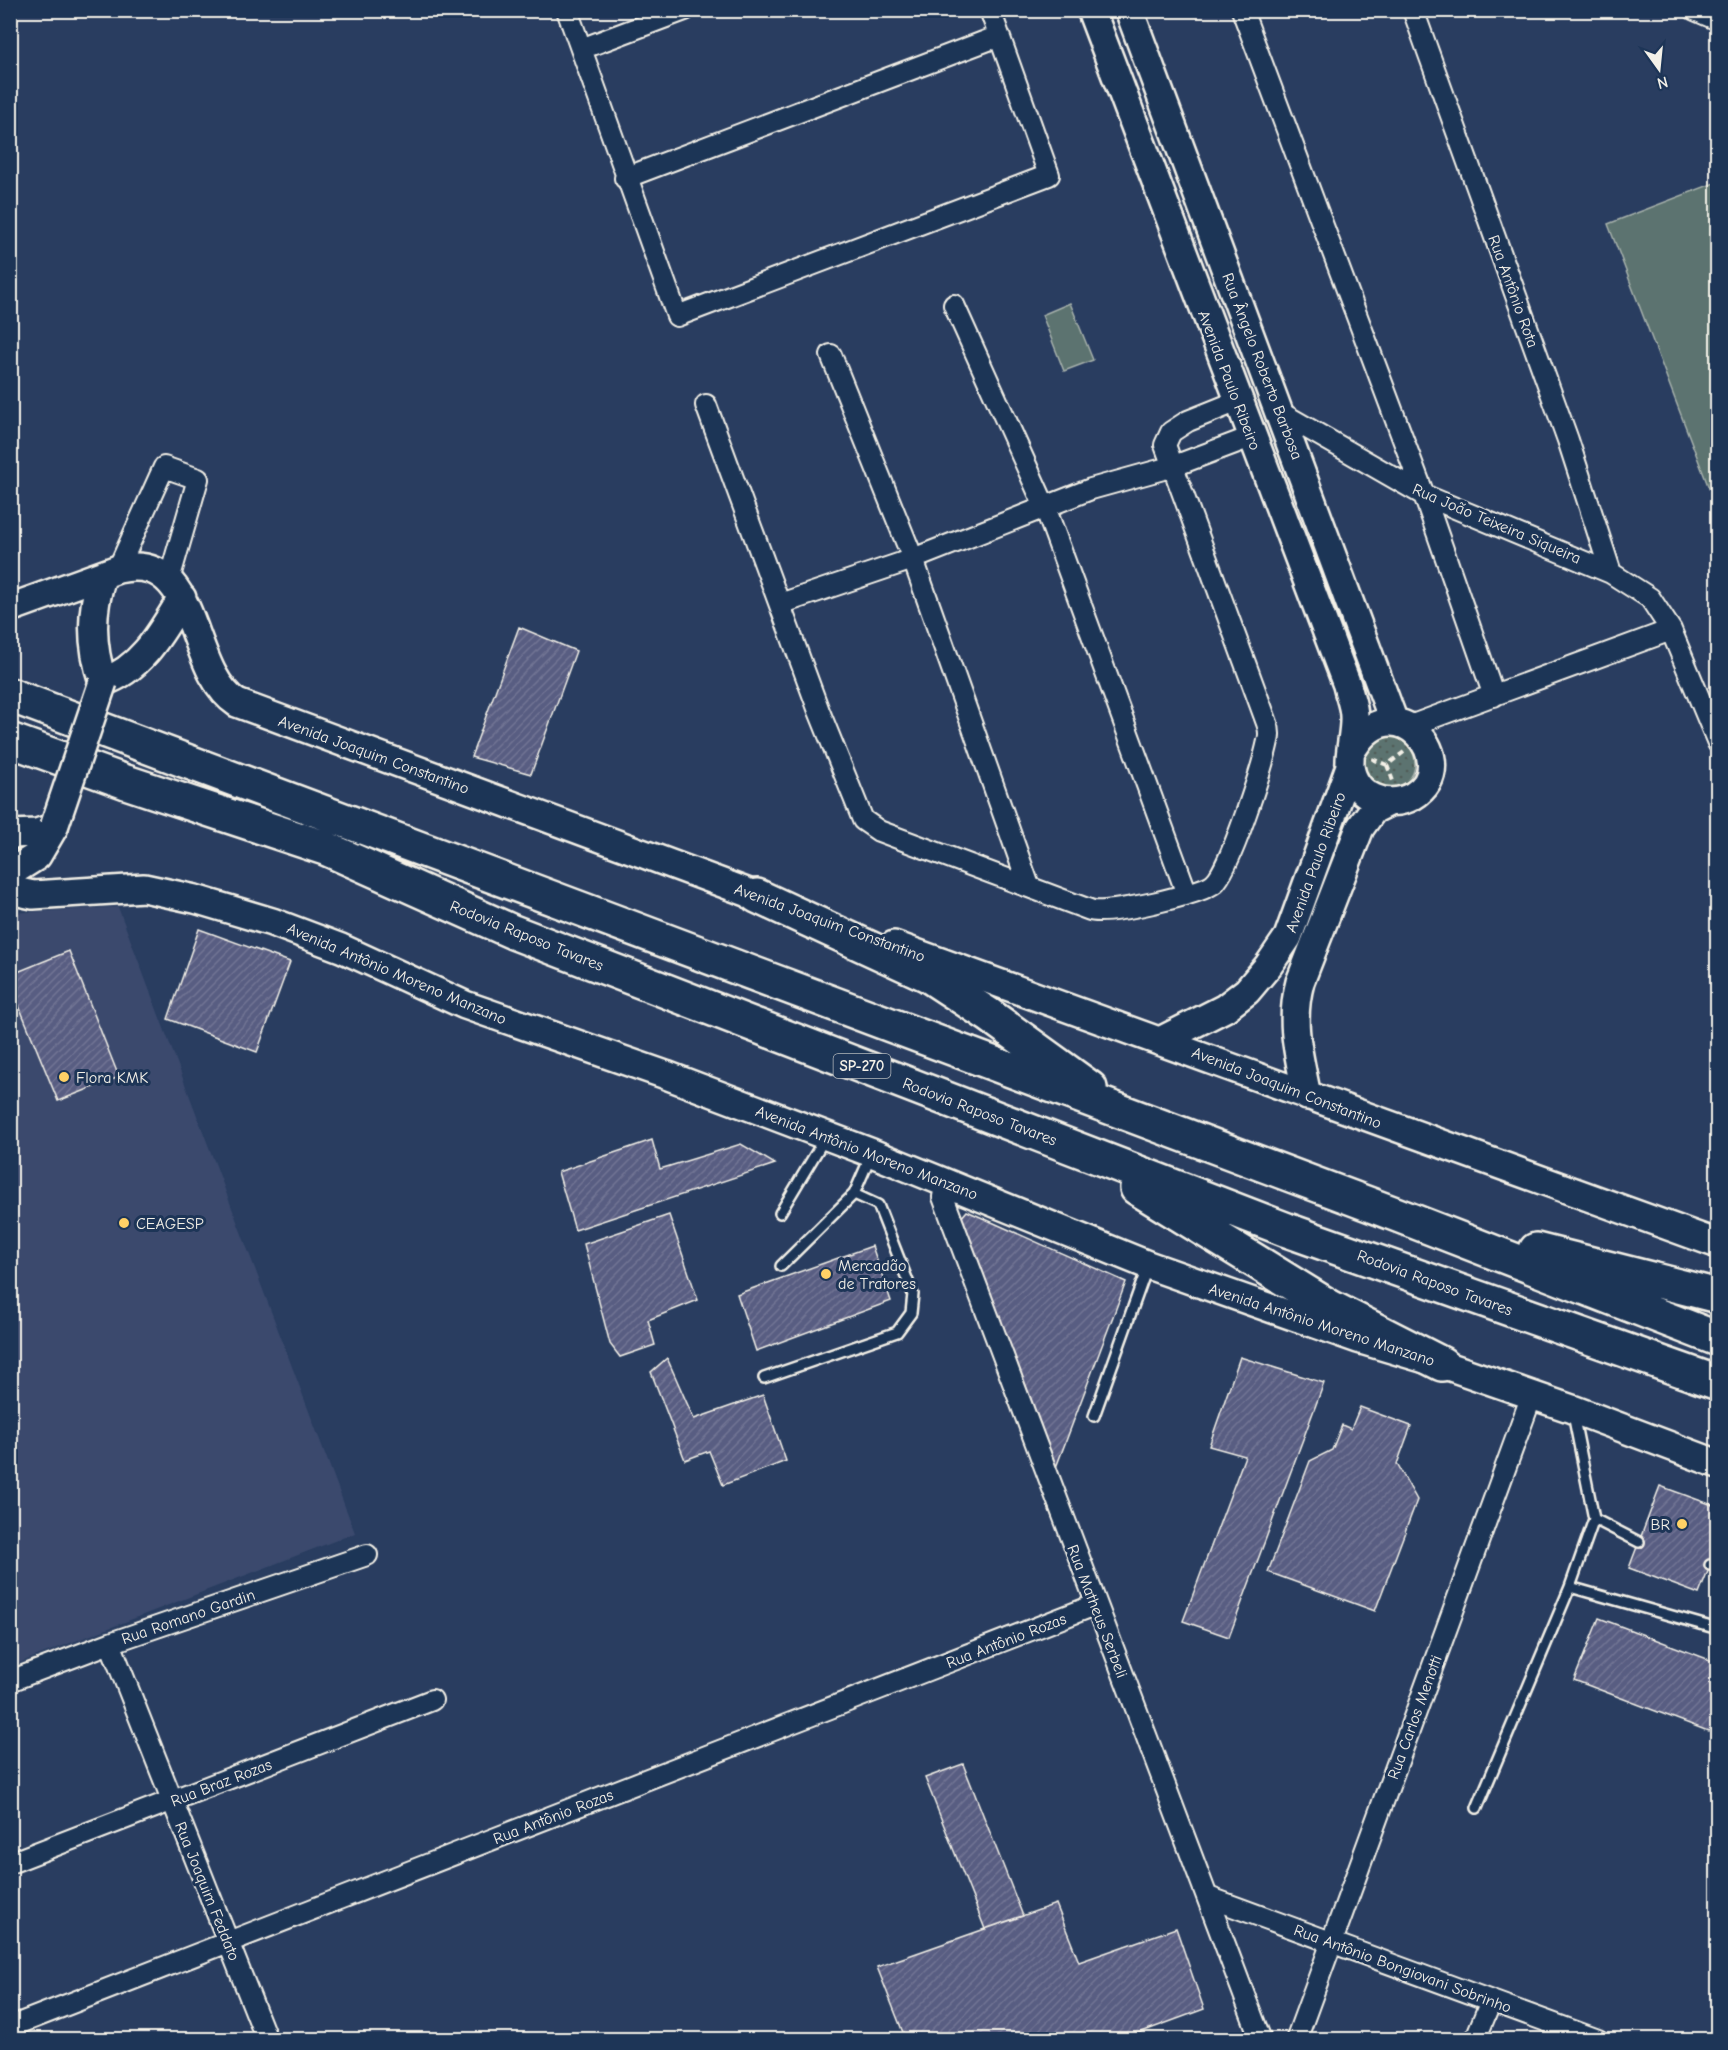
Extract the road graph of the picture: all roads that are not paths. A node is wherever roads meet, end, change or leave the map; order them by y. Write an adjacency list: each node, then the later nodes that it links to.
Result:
1 (567, 10): 11 (street)
2 (685, 10): 11 (street)
3 (990, 10): 10 (street)
4 (1091, 10): 15 (street, Avenida Paulo Ribeiro)
5 (1129, 10): 17 (street, Rua Ângelo Roberto Barbosa)
6 (1242, 10): 20 (street)
7 (1413, 10): 24 (street, Rua Antônio Rota)
8 (1695, 10): 9 (street)
9 (1718, 20)
10 (999, 36): 12 (street); 12 (street)
11 (581, 49): 12 (street)
12 (625, 178)
13 (954, 305): 21 (street)
14 (831, 355): 22 (street)
15 (1238, 401): 18 (street, Avenida Paulo Ribeiro); 19 (street)
16 (706, 405): 26 (street)
17 (1281, 413): 20 (street, Rua João Teixeira Siqueira); 32 (street, Rua Ângelo Roberto Barbosa)
18 (1251, 437): 19 (street); 35 (street, Avenida Paulo Ribeiro)
19 (1174, 466): 21 (street); 42 (street)
20 (1425, 495): 24 (street, Rua João Teixeira Siqueira); 31 (street)
21 (1045, 507): 22 (street); 42 (street)
22 (913, 559): 26 (street); 40 (street)
23 (110, 573): 25 (street); 25 (street); 27 (street); 29 (street)
24 (1611, 573): 28 (street, Rua João Teixeira Siqueira)
25 (176, 589): 29 (street); 43 (street, Avenida Joaquim Constantino)
26 (780, 604): 40 (street)
27 (10, 608)
28 (1671, 630): 31 (street); 34 (street)
29 (103, 682): 37 (street, bridge)
30 (10, 695): 47 (highway)
31 (1494, 696): 32 (street)
32 (1409, 728): 35 (street); 36 (street, Rua Ângelo Roberto Barbosa)
33 (10, 740): 45 (highway, Rodovia Raposo Tavares / SP-270)
34 (1718, 743)
35 (1351, 759): 36 (street); 44 (street, Avenida Paulo Ribeiro)
36 (1389, 802): 46 (street, Avenida Paulo Ribeiro)
37 (54, 827): 38 (street); 39 (street)
38 (10, 834)
39 (10, 873)
40 (1029, 886): 42 (street)
41 (10, 890): 48 (street, Avenida Antônio Moreno Manzano)
42 (1187, 894)
43 (757, 896): 44 (street, Avenida Joaquim Constantino); 47 (highway)
44 (1162, 1040): 46 (street, Avenida Joaquim Constantino)
45 (901, 1081): 59 (highway); 61 (highway, Rodovia Raposo Tavares / SP-270)
46 (1306, 1096): 54 (street, Avenida Joaquim Constantino)
47 (1123, 1112): 53 (highway)
48 (826, 1136): 49 (street, Avenida Antônio Moreno Manzano); 52 (lane)
49 (872, 1153): 50 (street, Avenida Antônio Moreno Manzano); 51 (lane)
50 (946, 1182): 55 (street, Avenida Antônio Moreno Manzano); 70 (street, Rua Matheus Serbeli)
51 (854, 1194): 56 (lane); 60 (lane)
52 (780, 1213)
53 (1395, 1214): 57 (highway); 58 (highway)
54 (1718, 1244)
55 (1148, 1265): 59 (street, Avenida Antônio Moreno Manzano); 64 (lane)
56 (781, 1266)
57 (1718, 1296)
58 (1718, 1339)
59 (1442, 1364): 62 (street, Avenida Antônio Moreno Manzano)
60 (764, 1378)
61 (1718, 1383)
62 (1532, 1395): 63 (street, Avenida Antônio Moreno Manzano); 80 (street, Rua Carlos Menotti)
63 (1572, 1409): 65 (street, Avenida Antônio Moreno Manzano); 66 (lane)
64 (1094, 1416)
65 (1718, 1464)
66 (1594, 1519): 67 (lane); 69 (lane)
67 (1639, 1542)
68 (367, 1556): 72 (street, Rua Romano Gardin)
69 (1570, 1587): 71 (lane); 76 (lane)
70 (1095, 1605): 78 (street, Rua Matheus Serbeli); 79 (street, Rua Antônio Rozas)
71 (1718, 1629)
72 (110, 1643): 73 (street, Rua Romano Gardin); 75 (street, Rua Joaquim Feddato)
73 (10, 1681)
74 (432, 1700): 75 (street, Rua Braz Rozas)
75 (172, 1801): 77 (street, Rua Braz Rozas); 79 (street, Rua Joaquim Feddato)
76 (1477, 1808)
77 (10, 1863)
78 (1208, 1898): 80 (street, Rua Antônio Bongiovani Sobrinho); 84 (street, Rua Matheus Serbeli)
79 (229, 1942): 82 (street, Rua Antônio Rozas); 83 (street, Rua Joaquim Feddato)
80 (1332, 1942): 81 (street, Rua Antônio Bongiovani Sobrinho); 85 (street, Rua Carlos Menotti)
81 (1491, 2001): 86 (street); 87 (street, Rua Antônio Bongiovani Sobrinho)
82 (10, 2027)
83 (267, 2040)
84 (1261, 2040)
85 (1296, 2040)
86 (1475, 2040)
87 (1598, 2040)

